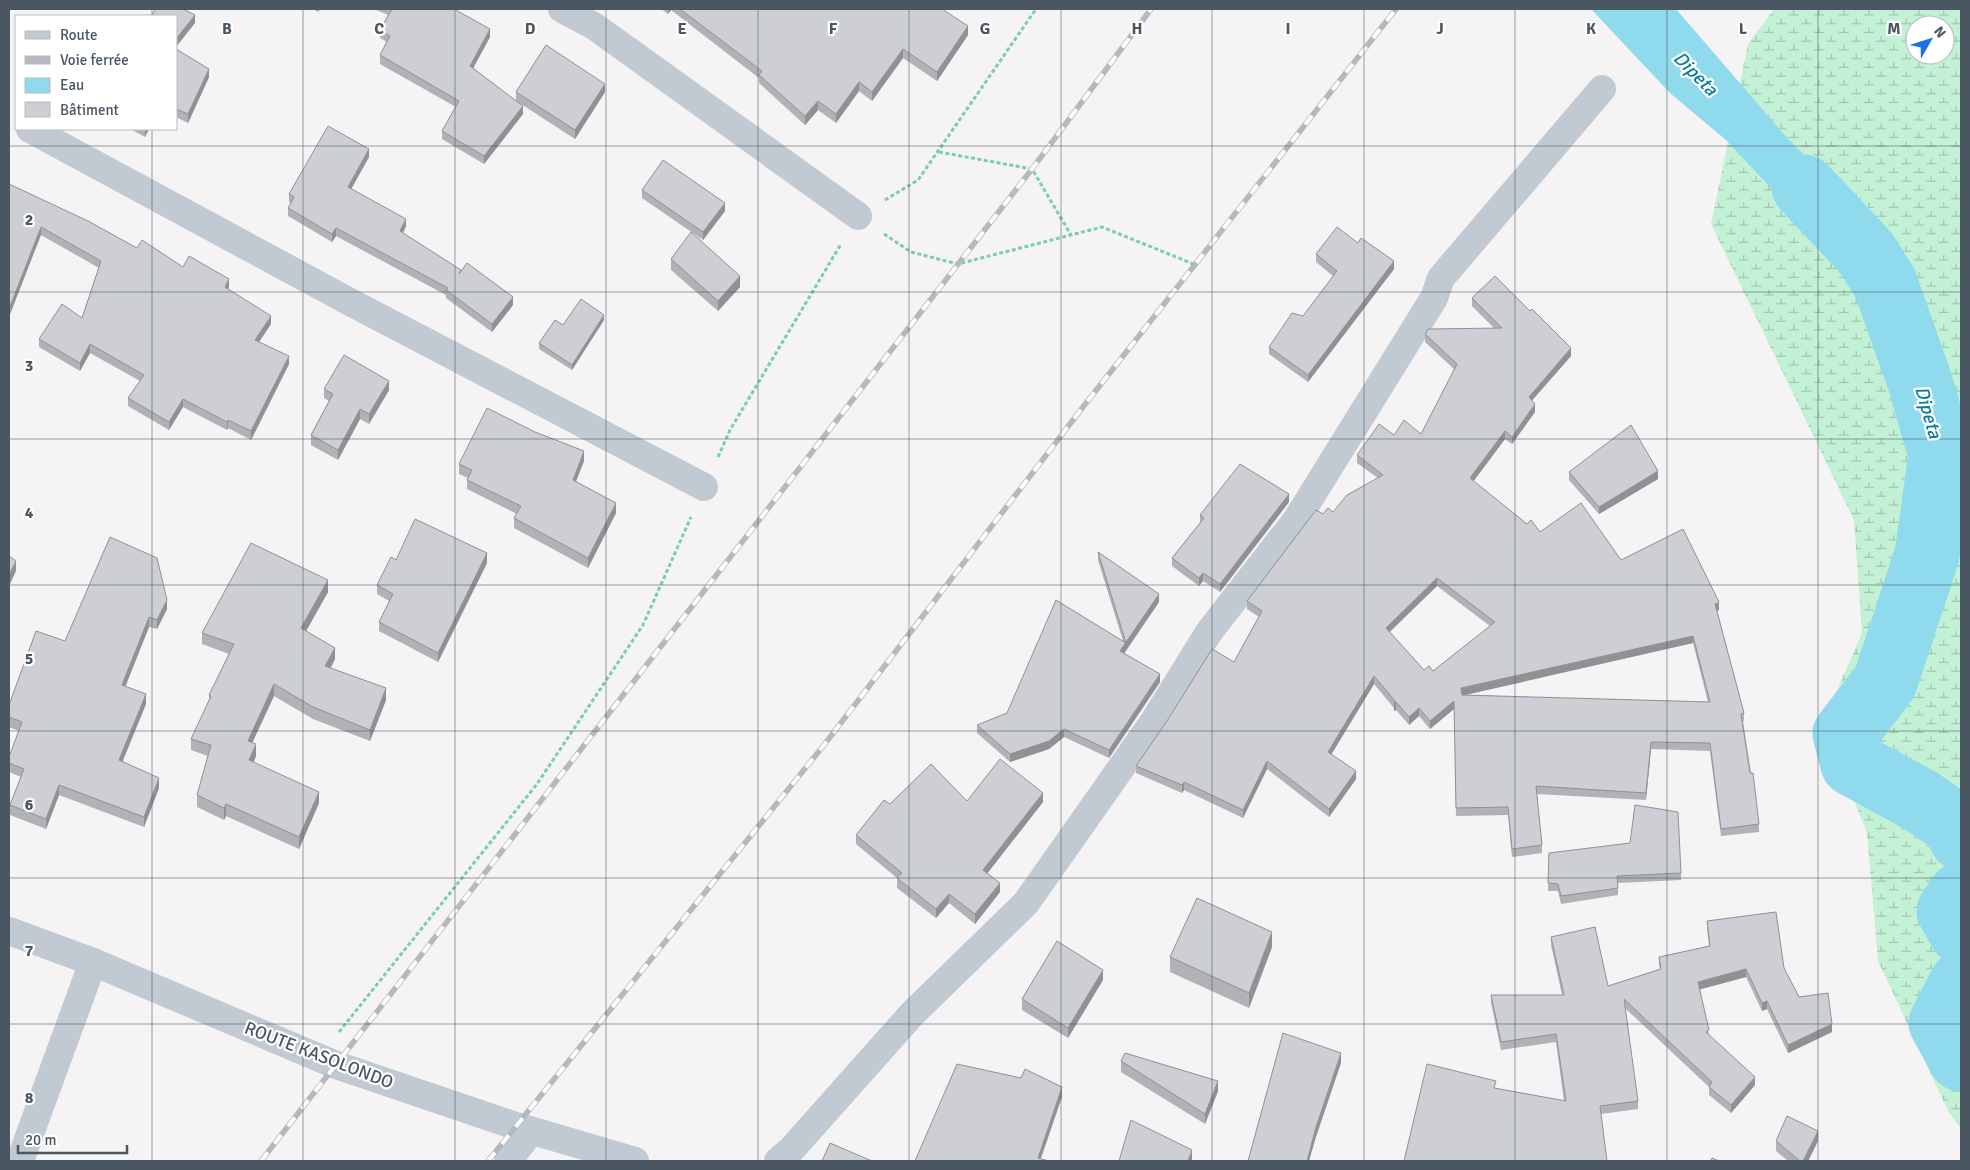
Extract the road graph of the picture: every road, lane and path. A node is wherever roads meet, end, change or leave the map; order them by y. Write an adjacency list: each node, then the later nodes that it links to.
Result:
1 (562, 9): 6 (street)
2 (1036, 9): 5 (path)
3 (1602, 89): 17 (street)
4 (32, 130): 9 (street)
5 (939, 152): 6 (path); 7 (path)
6 (858, 216): 7 (path); 9 (path)
7 (1071, 235): 8 (path)
8 (1196, 265)
9 (704, 487): 12 (path)
10 (9, 931): 11 (street, ROUTE KASOLONDO)
11 (93, 962): 12 (street, ROUTE KASOLONDO); 14 (street)
12 (319, 1058): 13 (street, ROUTE KASOLONDO)
13 (531, 1130): 15 (street); 16 (street, ROUTE KASOLONDO)
14 (20, 1161)
15 (508, 1161)
16 (635, 1161)
17 (778, 1161)

